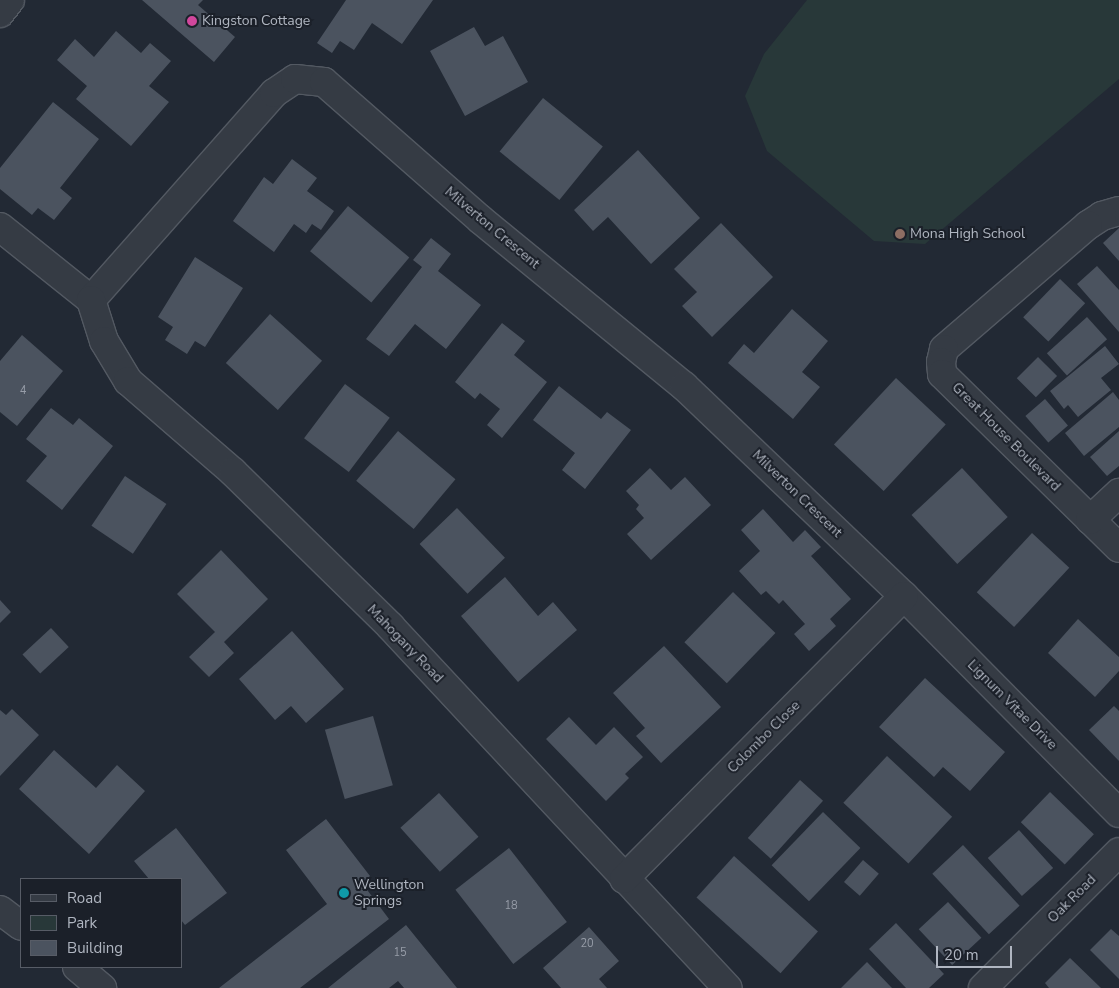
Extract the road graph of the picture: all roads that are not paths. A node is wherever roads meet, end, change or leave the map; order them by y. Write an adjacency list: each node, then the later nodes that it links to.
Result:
1 (10, 0): 2 (street)
2 (0, 13)
3 (1119, 211): 7 (street, Great House Boulevard)
4 (0, 228): 5 (street)
5 (91, 300): 9 (street, Milverton Crescent); 12 (street, Mahogany Road)
6 (1119, 493): 7 (street)
7 (1090, 520): 8 (street, Great House Boulevard)
8 (1119, 548)
9 (904, 596): 10 (street, Lignum Vitae Drive); 12 (street, Colombo Close)
10 (1119, 813)
11 (1119, 852): 18 (street, Oak Road)
12 (624, 879): 17 (street, Mahogany Road)
13 (0, 910): 14 (street)
14 (20, 925)
15 (78, 968): 16 (street)
16 (102, 988)
17 (728, 988)
18 (982, 988)

